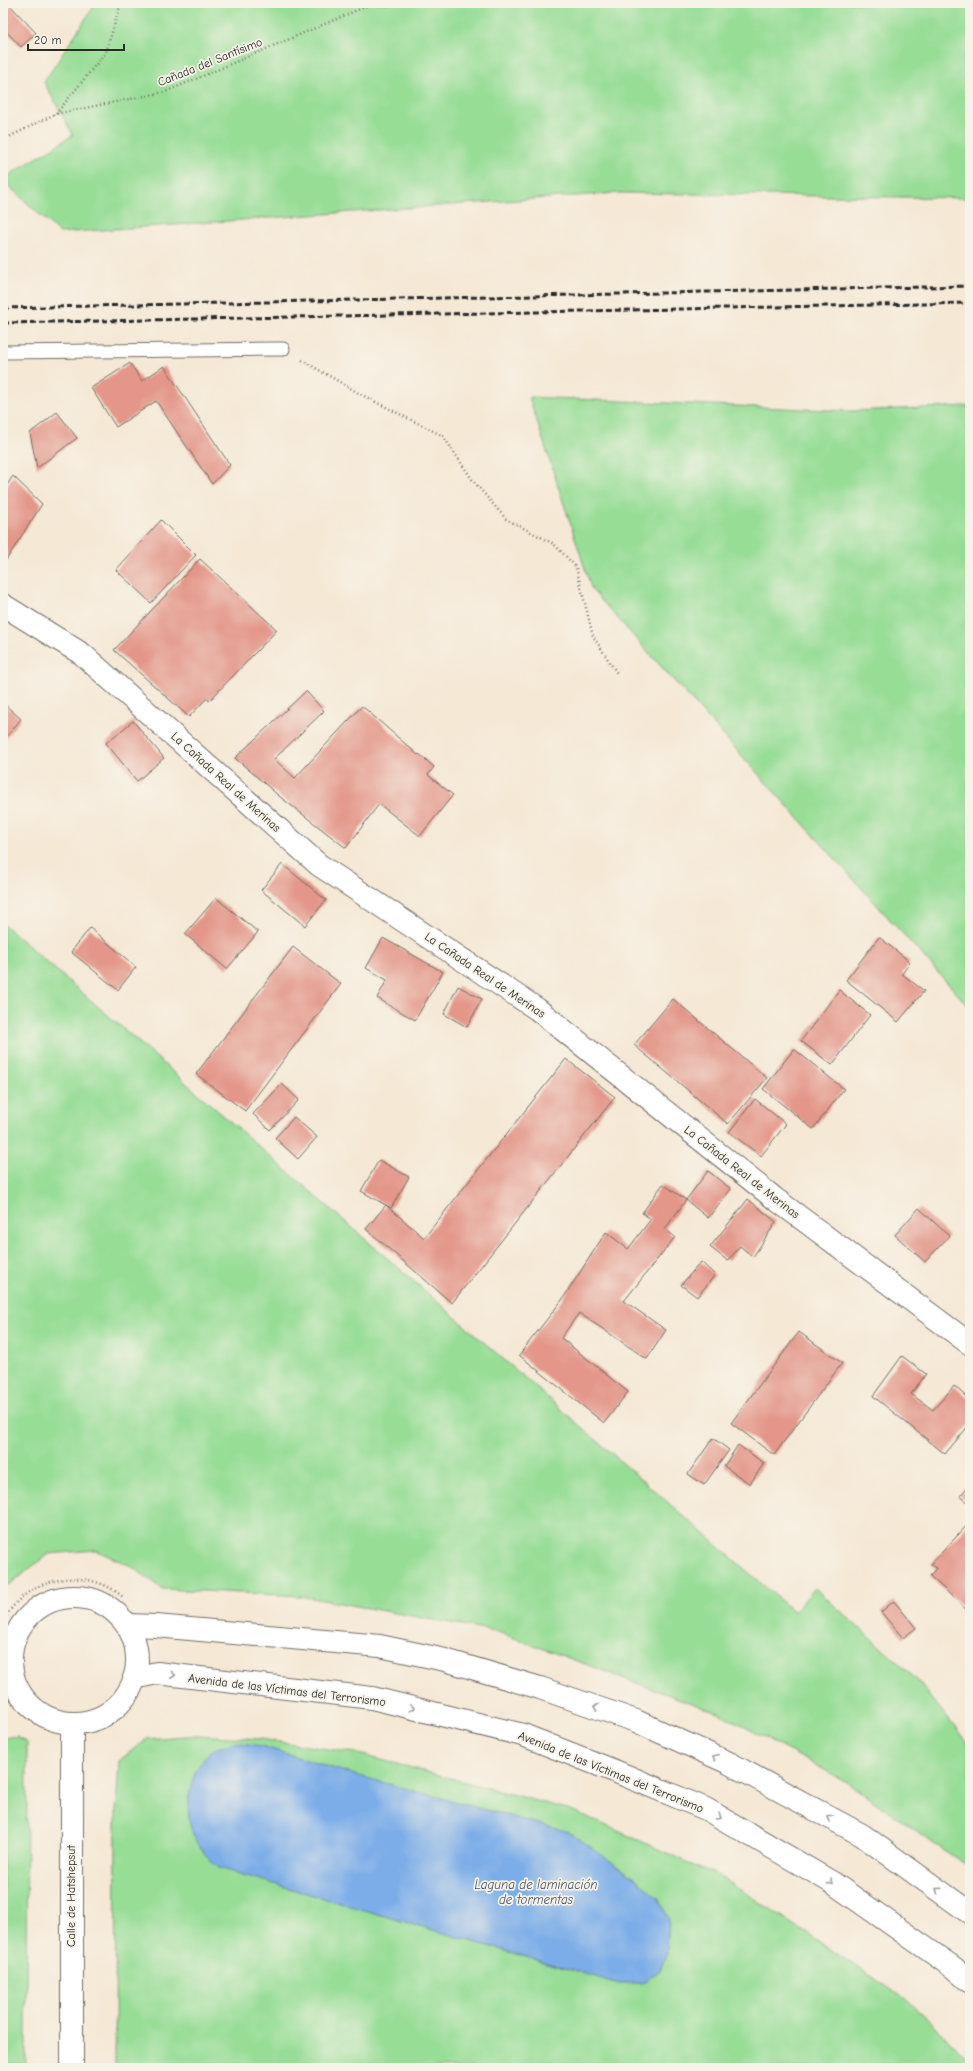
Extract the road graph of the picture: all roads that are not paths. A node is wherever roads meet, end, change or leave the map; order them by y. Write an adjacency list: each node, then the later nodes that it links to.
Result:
1 (283, 349): 2 (lane)
2 (3, 352)
3 (3, 605): 4 (street, La Cañada Real de Merinas)
4 (970, 1344)
5 (127, 1625): 6 (street); 7 (street); 10 (street, one-way to 5)
6 (7, 1630): 8 (street)
7 (134, 1678): 9 (street); 11 (street, Avenida de las Víctimas del Terrorismo, one-way to 11)
8 (7, 1687): 9 (street)
9 (72, 1724): 12 (street, Calle de Hatshepsut)
10 (970, 1913)
11 (970, 1982)
12 (72, 2068)

